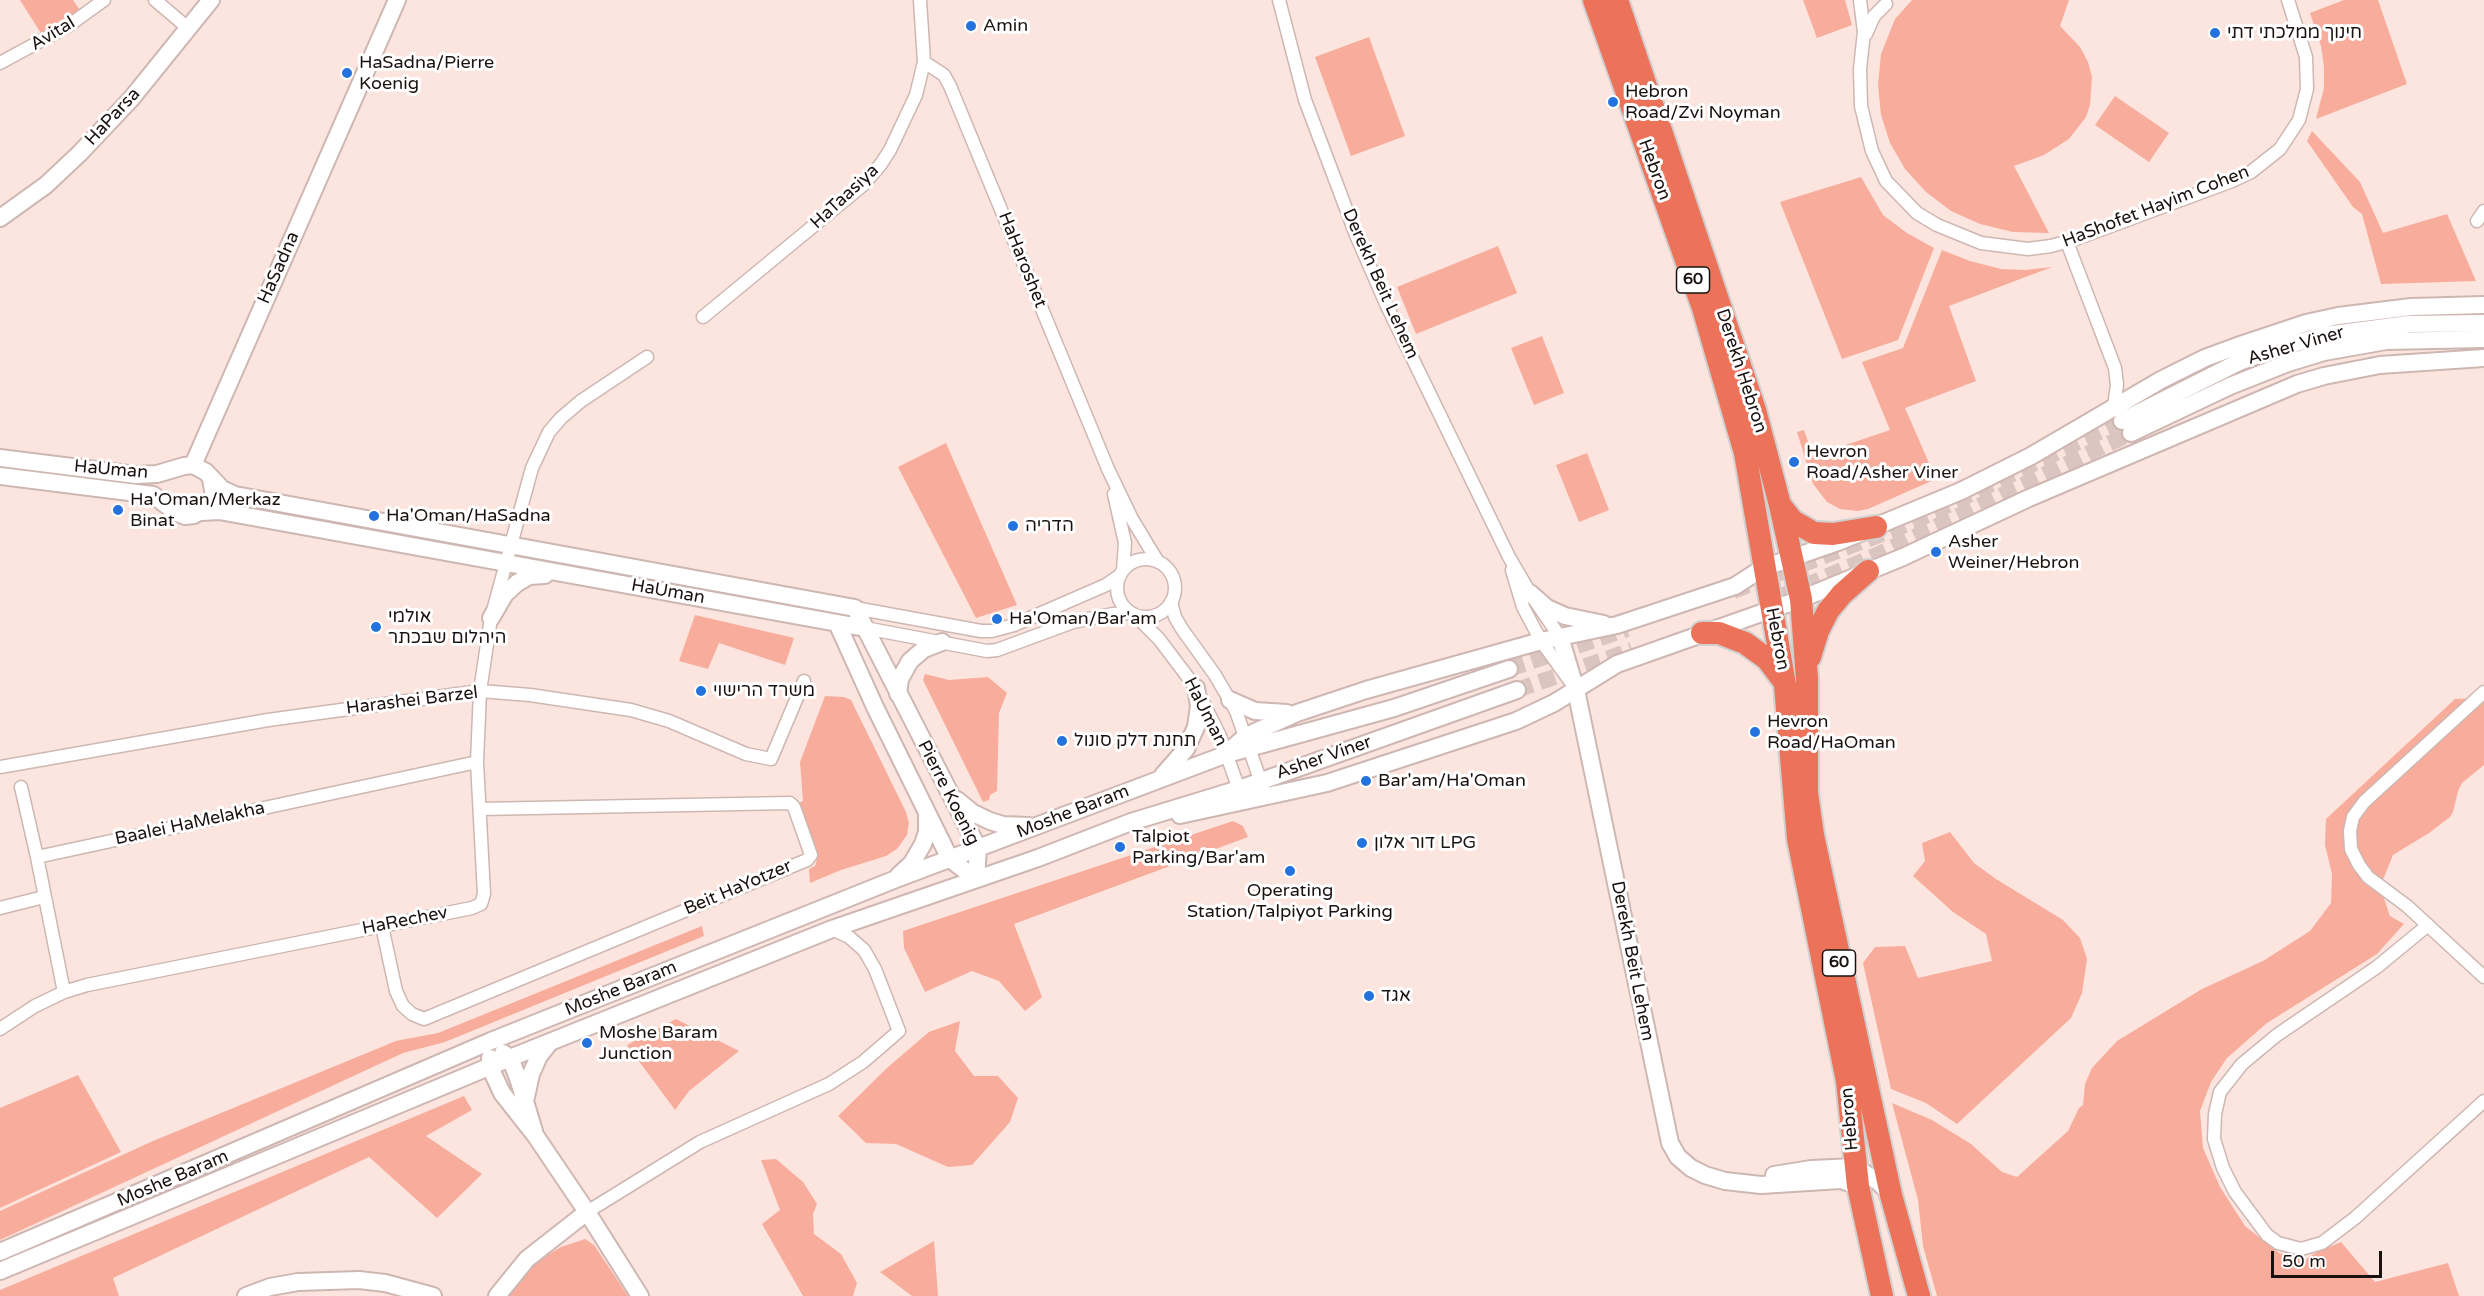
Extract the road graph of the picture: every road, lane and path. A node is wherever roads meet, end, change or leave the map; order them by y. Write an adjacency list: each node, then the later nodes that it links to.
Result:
1 (104, 0): 16 (street, Avital)
2 (155, 0): 13 (street)
3 (211, 0): 13 (main road, HaParsa)
4 (386, 0): 17 (main road, HaSadna)
5 (397, 0): 17 (main road, HaSadna)
6 (920, 0): 15 (street, HaTaasiya)
7 (1279, 0): 38 (street, Derekh Beit Lehem)
8 (1594, 0): 42 (highway, Hebron / 60)
9 (1617, 0): 33 (highway, Derekh Hebron / 60)
10 (1861, 0): 12 (street); 14 (street, HaShofet Hayim Cohen)
11 (2288, 0): 19 (street, HaShofet Hayim Cohen)
12 (1889, 2): 14 (street, HaShofet Hayim Cohen)
13 (188, 28): 18 (main road, HaParsa)
14 (1863, 44): 19 (street, HaShofet Hayim Cohen)
15 (924, 62): 21 (street, HaTaasiya); 30 (street, HaHaroshet)
16 (0, 63)
17 (368, 72): 28 (main road, HaSadna)
18 (0, 218)
19 (2067, 242): 26 (street)
20 (2484, 305): 26 (main road)
21 (703, 317)
22 (2484, 323): 26 (main road, Asher Viner)
23 (2484, 339): 26 (main road, Asher Viner)
24 (647, 357): 37 (street)
25 (2484, 358): 43 (main road)
26 (2122, 420): 36 (main road)
27 (0, 458): 29 (main road, HaUman)
28 (193, 465): 29 (main road); 32 (main road)
29 (176, 469): 34 (main road, HaUman)
30 (1108, 469): 40 (street, HaHaroshet); 44 (street, HaHaroshet)
31 (0, 476): 34 (main road, HaUman)
32 (211, 479): 35 (main road); 37 (main road)
33 (1780, 505): 36 (highway); 39 (highway, Hebron / 60)
34 (171, 508): 35 (main road, HaUman)
35 (202, 512): 41 (main road, HaUman)
36 (1876, 527): 39 (main road)
37 (510, 546): 41 (street); 49 (main road)
38 (1509, 557): 46 (street, Derekh Beit Lehem); 58 (street, Derekh Beit Lehem)
39 (1791, 558): 42 (main road); 47 (highway, Hebron / 60)
40 (1158, 562): 44 (street); 48 (street)
41 (505, 563): 45 (main road, HaUman); 52 (street, HaRechev)
42 (1763, 568): 50 (highway, Hebron / 60); 54 (main road)
43 (1868, 571): 47 (main road); 61 (highway)
44 (1121, 573): 49 (street); 51 (street)
45 (566, 574): 52 (main road); 53 (main road, HaUman)
46 (1530, 593): 54 (main road); 57 (street, Derekh Beit Lehem)
47 (1801, 599): 50 (main road); 61 (highway, Hebron / 60)
48 (1171, 602): 51 (street); 70 (street, HaUman)
49 (855, 608): 55 (main road, Pierre Koenig)
50 (1771, 609): 56 (main road); 63 (highway, Hebron / 60)
51 (1133, 614): 59 (street, HaUman); 64 (street, HaUman)
52 (491, 618): 67 (street, HaRechev)
53 (837, 623): 55 (main road, HaUman); 82 (main road, Pierre Koenig)
54 (1617, 625): 57 (main road)
55 (865, 628): 59 (street, HaUman); 69 (main road, Pierre Koenig)
56 (1702, 633): 63 (highway); 66 (main road)
57 (1560, 637): 58 (main road); 66 (main road, Derekh Beit Lehem)
58 (1542, 641): 66 (street, Derekh Beit Lehem); 71 (main road)
59 (942, 642): 69 (main road)
60 (1509, 669): 72 (main road, Asher Viner)
61 (1807, 679): 106 (highway, Hebron / 60)
62 (804, 681): 67 (street, Harashei Barzel)
63 (1785, 684): 105 (highway, Hebron / 60)
64 (1196, 688): 73 (street, HaUman); 76 (main road)
65 (1517, 690): 77 (main road, Asher Viner)
66 (1576, 690): 81 (main road); 105 (main road, Derekh Beit Lehem)
67 (480, 691): 74 (street, HaRechev); 75 (street, Harashei Barzel)
68 (2484, 692): 92 (street)
69 (899, 695): 79 (main road, Pierre Koenig)
70 (1230, 700): 71 (main road); 72 (street, HaUman)
71 (1297, 713): 72 (main road)
72 (1248, 742): 73 (main road, Moshe Baram); 77 (street, HaUman)
73 (1227, 754): 76 (main road, Moshe Baram); 80 (street, HaUman)
74 (477, 762): 83 (street, HaRechev); 86 (street, Baalei HaMelakha)
75 (0, 767)
76 (1156, 781): 84 (main road, Moshe Baram)
77 (1260, 781): 80 (main road, Asher Viner); 81 (street, HaUman)
78 (21, 788): 86 (street)
79 (948, 791): 84 (main road); 85 (main road, Pierre Koenig)
80 (1241, 795): 81 (main road); 89 (main road, Moshe Baram)
81 (1266, 798)
82 (924, 806): 87 (main road, Pierre Koenig); 88 (main road)
83 (480, 808): 93 (street, HaRechev); 93 (street, Beit HaYotzer)
84 (1039, 826): 85 (main road, Moshe Baram)
85 (978, 848): 87 (main road, Moshe Baram); 89 (main road, Pierre Koenig)
86 (37, 857): 90 (street)
87 (950, 859): 88 (main road, Moshe Baram); 89 (main road, Pierre Koenig)
88 (896, 879): 98 (main road, Moshe Baram)
89 (976, 879): 94 (main road, Moshe Baram)
90 (44, 897): 91 (street); 96 (street)
91 (0, 908)
92 (2428, 925): 95 (street); 103 (street)
93 (382, 926): 96 (street, HaRechev)
94 (832, 929): 99 (main road, Moshe Baram); 107 (street)
95 (2484, 977)
96 (64, 992): 97 (street, HaRechev)
97 (0, 1029)
98 (491, 1041): 100 (main road); 101 (main road); 108 (main road, Moshe Baram)
99 (550, 1042): 100 (main road, Moshe Baram); 102 (main road)
100 (510, 1058): 101 (main road, Moshe Baram); 102 (main road)
101 (490, 1067): 104 (main road); 109 (main road, Moshe Baram)
102 (526, 1101): 104 (main road)
103 (2484, 1101)
104 (535, 1135): 107 (main road)
105 (1856, 1177): 106 (main road); 114 (highway, Hebron / 60)
106 (1892, 1195): 115 (highway, Hebron / 60)
107 (587, 1212): 112 (main road); 113 (main road)
108 (0, 1252)
109 (0, 1271)
110 (246, 1296): 111 (main road)
111 (433, 1296)
112 (497, 1296)
113 (640, 1296)
114 (1882, 1296)
115 (1919, 1296)

